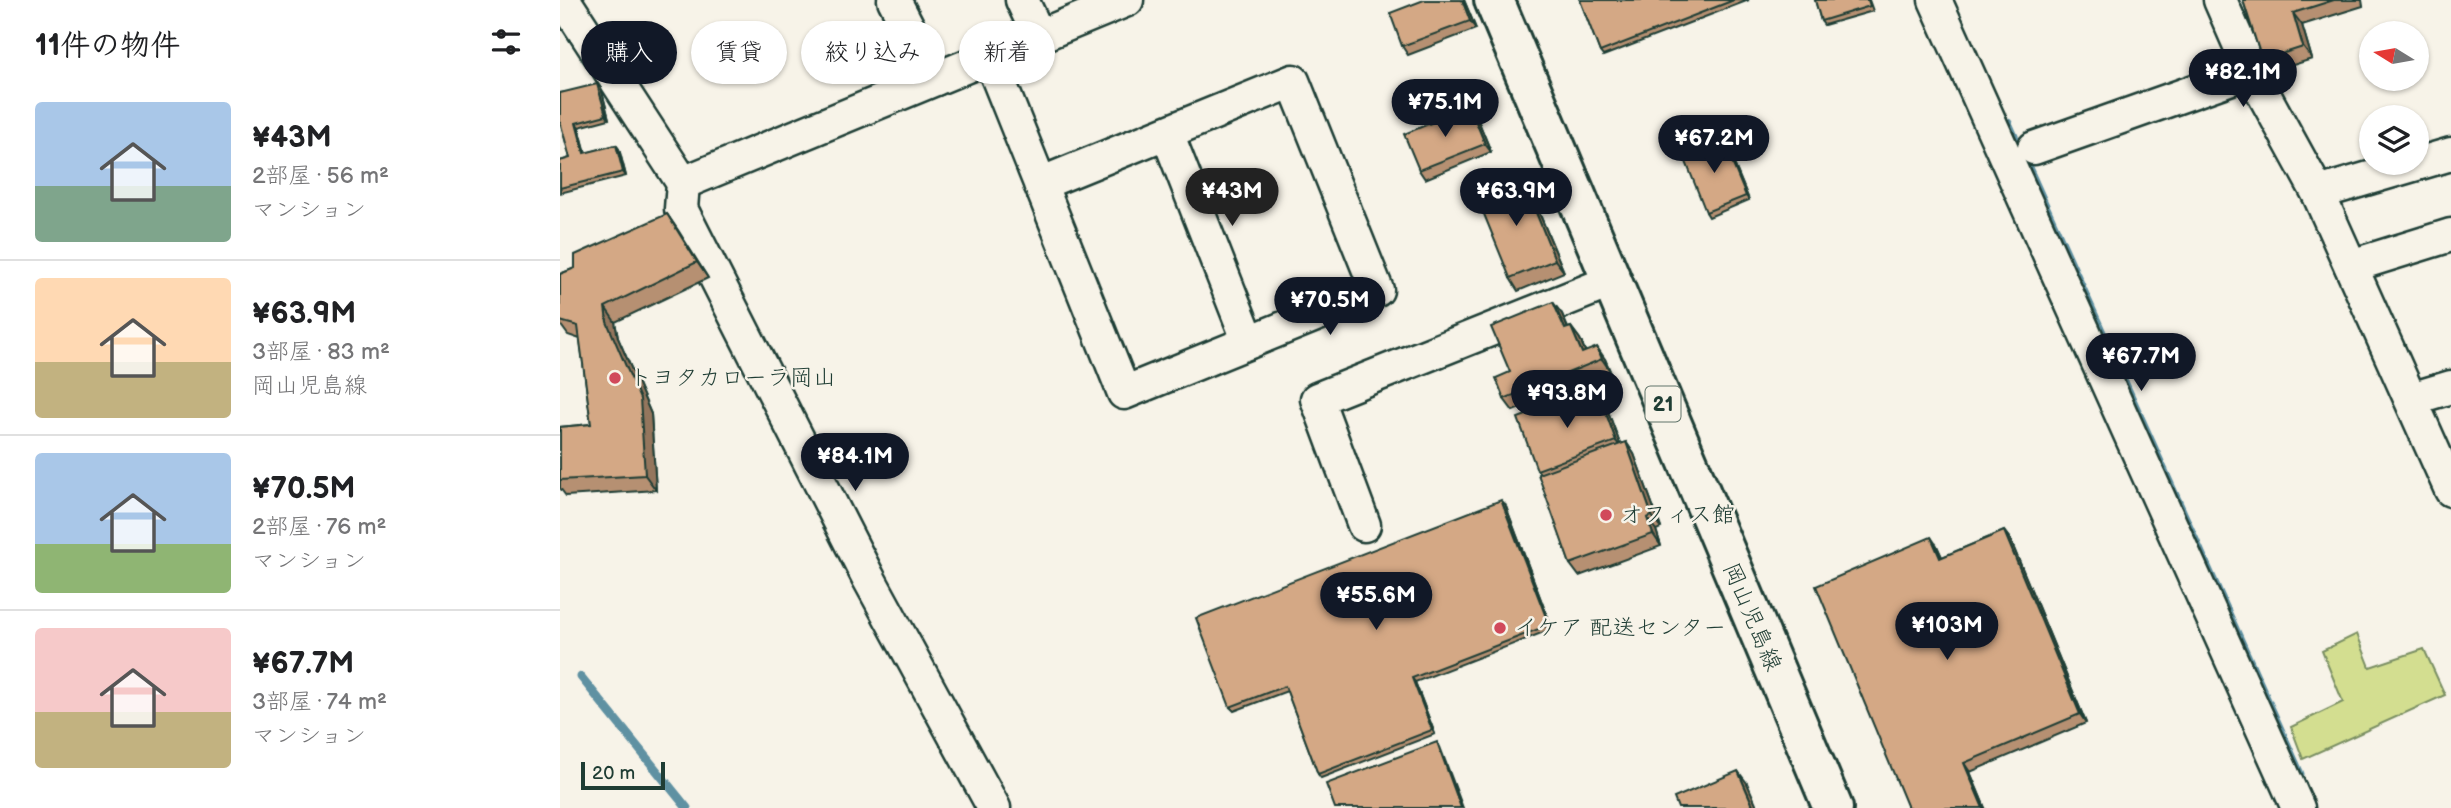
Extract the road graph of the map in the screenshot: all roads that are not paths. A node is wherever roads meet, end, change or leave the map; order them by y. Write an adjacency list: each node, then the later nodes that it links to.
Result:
1 (564, 0): 17 (street)
2 (894, 0): 8 (street)
3 (1021, 0): 9 (street)
4 (1127, 0): 10 (street)
5 (1494, 0): 22 (main road, 岡山児島線 / 21)
6 (1935, 0): 30 (street)
7 (2220, 0): 11 (street)
8 (905, 21)
9 (1032, 21)
10 (1055, 29)
11 (2251, 71): 15 (street); 19 (street)
12 (923, 84): 17 (street)
13 (1000, 84): 18 (street)
14 (1167, 133): 18 (street); 23 (street); 23 (street)
15 (2034, 148)
16 (2451, 154): 19 (street)
17 (683, 183): 28 (street)
18 (1040, 184): 23 (street)
19 (2318, 192): 21 (street)
20 (2451, 235): 21 (street)
21 (2351, 266): 25 (street)
22 (1612, 281): 27 (street); 29 (main road, 岡山児島線 / 21)
23 (1249, 342)
24 (2451, 387): 25 (street)
25 (2410, 399): 26 (street)
26 (2451, 490)
27 (1364, 525)
28 (994, 808)
29 (1833, 808)
30 (2298, 808)

